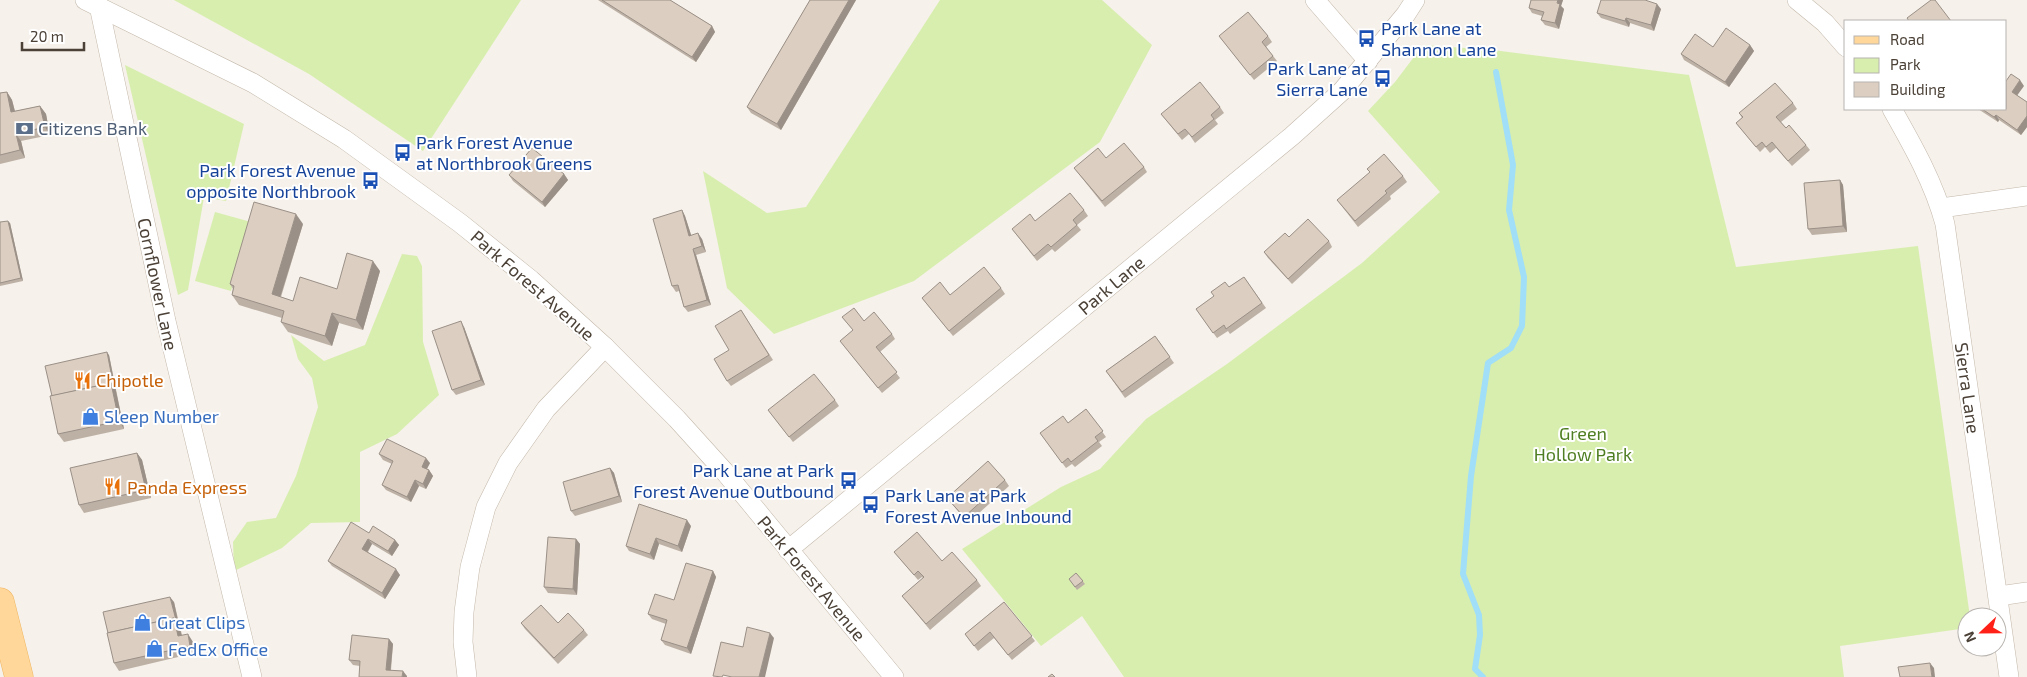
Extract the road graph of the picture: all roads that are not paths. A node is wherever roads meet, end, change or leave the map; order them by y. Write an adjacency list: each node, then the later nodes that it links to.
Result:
1 (1315, 0): 6 (street)
2 (1415, 0): 6 (street, Park Lane)
3 (1797, 0): 5 (street)
4 (92, 3): 10 (street, Park Forest Avenue); 16 (street, Cornflower Lane)
5 (1844, 45)
6 (1368, 61): 11 (street, Park Lane)
7 (1893, 110): 9 (street, Sierra Lane)
8 (2027, 196): 9 (street)
9 (1941, 208): 13 (street, Sierra Lane)
10 (605, 347): 11 (street, Park Forest Avenue); 17 (street)
11 (788, 550): 18 (street, Park Forest Avenue)
12 (2027, 592): 13 (street)
13 (1999, 596): 19 (street, Sierra Lane)
14 (0, 602): 15 (main road)
15 (19, 677)
16 (252, 677)
17 (467, 677)
18 (894, 677)
19 (2009, 677)

